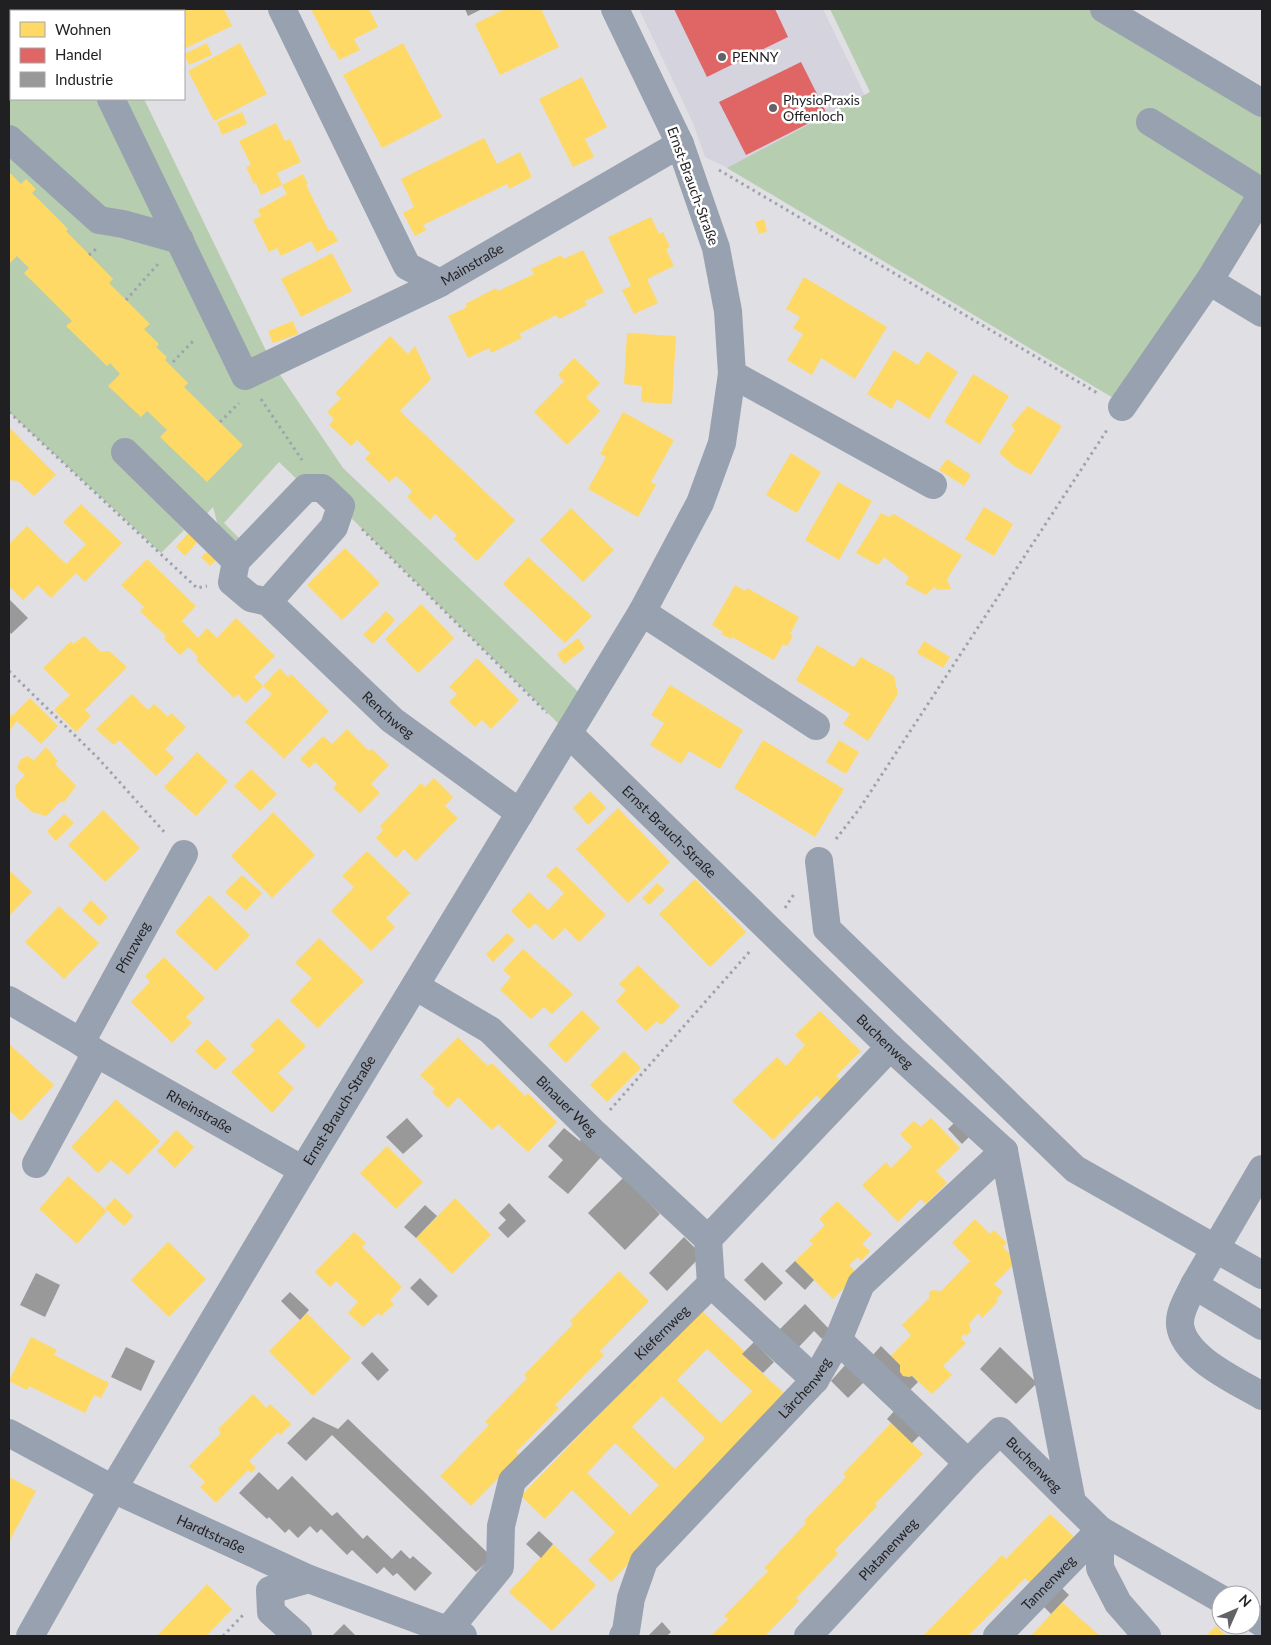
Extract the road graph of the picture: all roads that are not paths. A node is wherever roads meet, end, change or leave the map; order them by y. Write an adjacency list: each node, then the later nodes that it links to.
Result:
1 (282, 9): 12 (street, Mainstraße)
2 (615, 9): 8 (street, Ernst-Brauch-Straße)
3 (1104, 9): 5 (street)
4 (111, 100): 10 (street)
5 (1262, 102)
6 (1150, 122): 9 (street)
7 (9, 139): 10 (street)
8 (680, 144): 12 (street, Mainstraße); 14 (street, Ernst-Brauch-Straße)
9 (1262, 193): 11 (street)
10 (180, 240): 12 (street)
11 (1208, 280): 13 (street); 15 (street)
12 (440, 282)
13 (1262, 313)
14 (732, 374): 17 (street); 20 (street, Ernst-Brauch-Straße)
15 (1122, 407)
16 (125, 452): 18 (street, Renchweg)
17 (933, 485)
18 (234, 572): 19 (street, Renchweg); 19 (street)
19 (268, 602): 23 (street, Renchweg)
20 (642, 612): 21 (street); 22 (street, Ernst-Brauch-Straße)
21 (816, 726)
22 (568, 734): 23 (street, Ernst-Brauch-Straße); 26 (street, Ernst-Brauch-Straße)
23 (520, 813): 27 (street, Ernst-Brauch-Straße)
24 (184, 854): 29 (street, Pfinzweg)
25 (819, 861): 36 (street)
26 (770, 928): 30 (street, Buchenweg)
27 (415, 986): 34 (street, Ernst-Brauch-Straße); 35 (street, Binauer Weg)
28 (9, 1000): 29 (street, Rheinstraße)
29 (89, 1047): 32 (street); 34 (street, Rheinstraße)
30 (890, 1047): 31 (street, Buchenweg); 35 (street)
31 (1004, 1150): 41 (street, Lärchenweg); 47 (street)
32 (36, 1164)
33 (1262, 1169): 36 (street)
34 (303, 1170): 46 (street, Ernst-Brauch-Straße)
35 (708, 1239): 38 (street)
36 (1216, 1248): 37 (street); 39 (street)
37 (1262, 1275)
38 (711, 1284): 42 (street); 51 (street, Kiefernweg)
39 (1194, 1285): 40 (street); 43 (street)
40 (1262, 1326)
41 (838, 1340): 42 (street, Lärchenweg); 45 (street)
42 (815, 1380): 54 (street, Lärchenweg)
43 (1262, 1396)
44 (9, 1433): 46 (street, Hardtstraße)
45 (968, 1463): 47 (street, Buchenweg); 55 (street, Platanenweg)
46 (113, 1490): 49 (street, Hardtstraße); 52 (street, Ernst-Brauch-Straße)
47 (1072, 1502): 48 (street, Buchenweg)
48 (1100, 1530): 50 (street, Buchenweg); 56 (street, Tannenweg); 57 (street)
49 (309, 1579): 51 (street, Hardtstraße); 53 (street)
50 (1211, 1593)
51 (455, 1633)
52 (30, 1636)
53 (298, 1636)
54 (623, 1636)
55 (808, 1636)
56 (997, 1636)
57 (1147, 1636)

